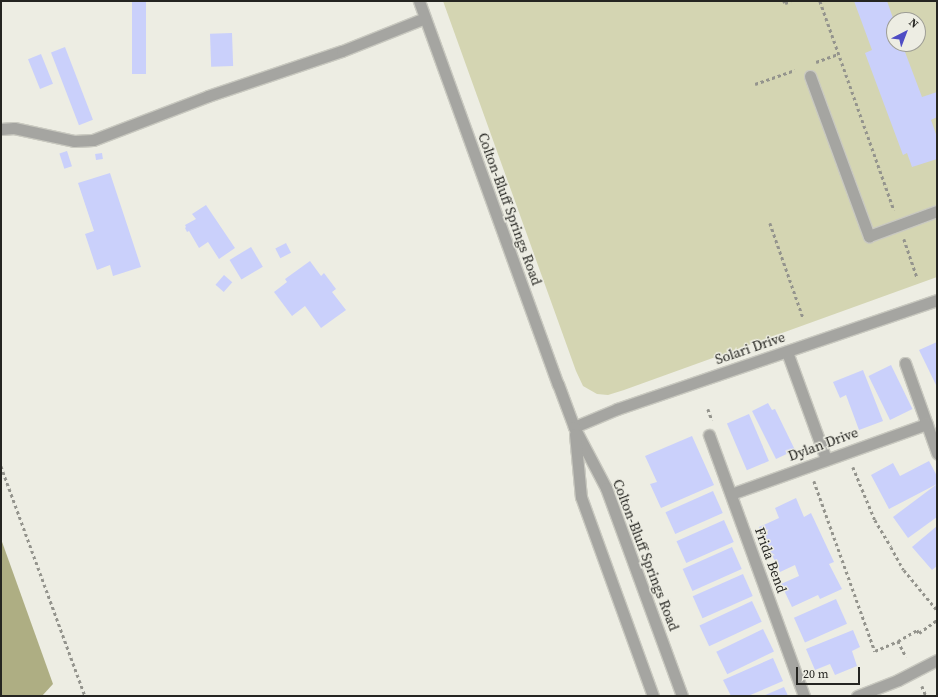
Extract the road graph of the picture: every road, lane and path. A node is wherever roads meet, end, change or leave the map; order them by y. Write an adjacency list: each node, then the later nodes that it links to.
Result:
1 (418, 1): 5 (street, Colton-Bluff Springs Road)
2 (784, 1): 3 (path)
3 (791, 1)
4 (820, 1): 9 (path)
5 (425, 18): 7 (street); 18 (street, Colton-Bluff Springs Road)
6 (810, 76): 8 (street)
7 (1, 129)
8 (937, 211)
9 (894, 212)
10 (770, 223): 14 (path)
11 (904, 239): 12 (path)
12 (916, 276)
13 (937, 300): 15 (street, Solari Drive)
14 (803, 317)
15 (786, 352): 18 (street, Solari Drive); 21 (street)
16 (905, 363): 17 (street)
17 (927, 424): 20 (street); 21 (street, Dylan Drive)
18 (574, 428): 33 (street, Colton-Bluff Springs Road); 34 (street, Colton-Bluff Springs Road)
19 (709, 435): 25 (street, Frida Bend)
20 (937, 453)
21 (826, 459): 25 (street, Dylan Drive)
22 (1, 466): 32 (path)
23 (852, 466): 26 (path)
24 (814, 480): 28 (path)
25 (731, 494): 35 (street, Frida Bend)
26 (937, 610)
27 (937, 620): 28 (path)
28 (898, 641): 30 (path)
29 (937, 660): 36 (street)
30 (908, 661)
31 (922, 686): 37 (path)
32 (85, 696)
33 (653, 696)
34 (682, 696)
35 (804, 696)
36 (857, 696)
37 (926, 696)

